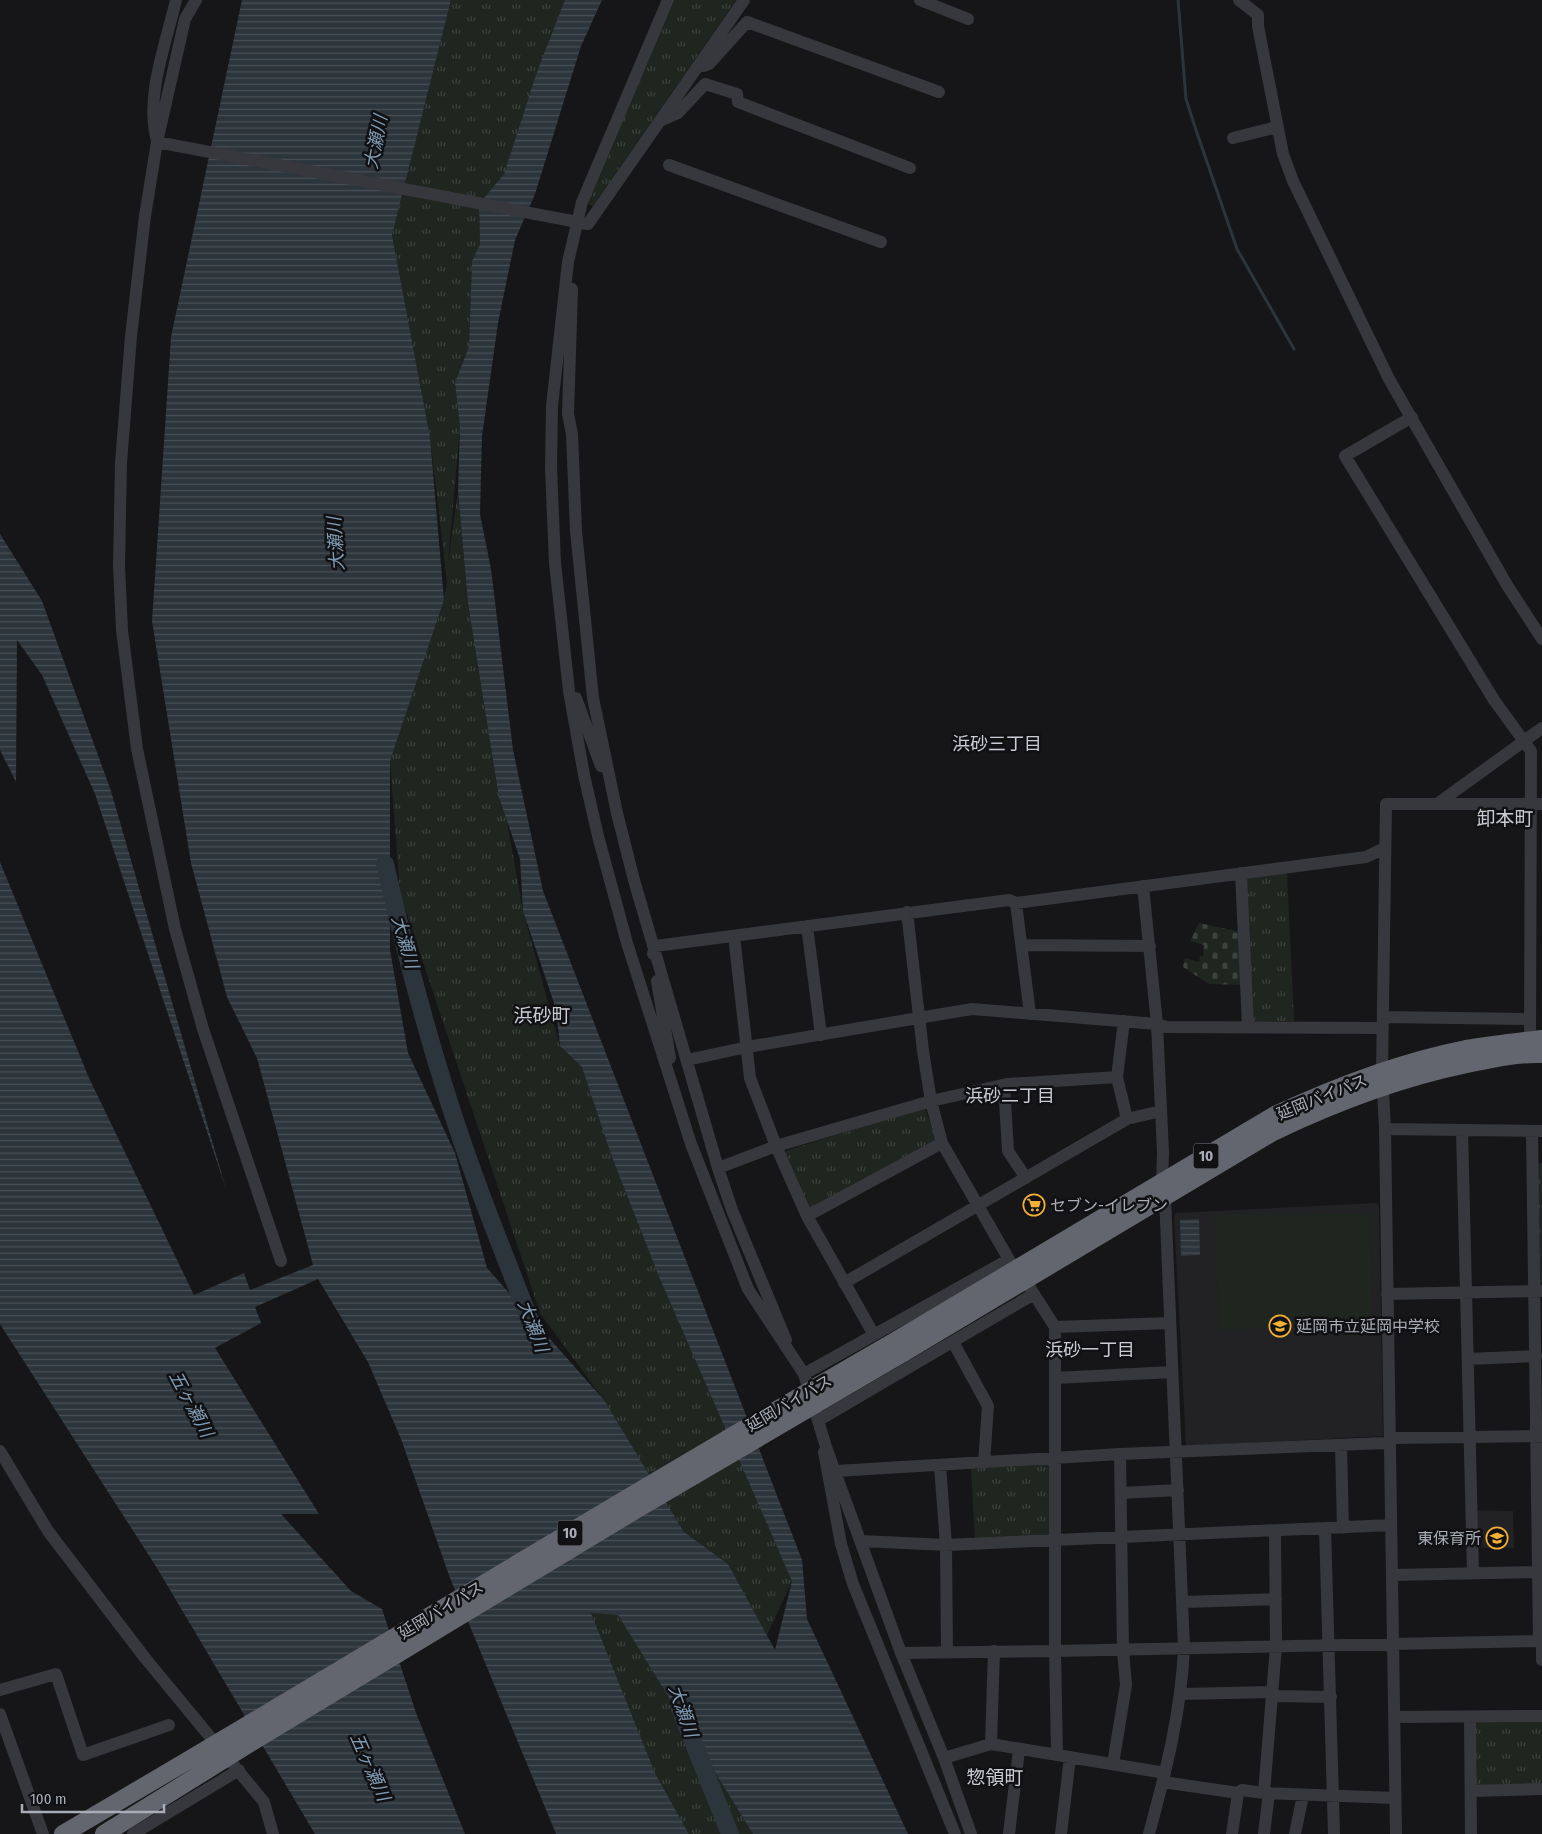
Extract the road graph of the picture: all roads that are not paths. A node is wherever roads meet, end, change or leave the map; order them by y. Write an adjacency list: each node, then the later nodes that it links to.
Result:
1 (176, 0): 13 (street)
2 (196, 0): 13 (street)
3 (668, 0): 16 (street)
4 (744, 0): 8 (street)
5 (920, 0): 7 (street)
6 (1239, 0): 11 (street)
7 (968, 19)
8 (697, 69): 9 (street); 10 (street)
9 (939, 92)
10 (662, 120): 15 (street); 16 (street)
11 (1277, 127): 12 (street); 19 (street)
12 (1233, 138)
13 (162, 143): 16 (street); 66 (street)
14 (668, 165): 17 (street)
15 (910, 168)
16 (572, 221): 18 (street)
17 (881, 242)
18 (568, 262): 21 (street); 24 (street)
19 (1412, 417): 20 (street); 23 (street)
20 (1542, 639)
21 (569, 691): 24 (street); 49 (street)
22 (1542, 728): 23 (street)
23 (1524, 741): 25 (street); 26 (street)
24 (612, 788): 35 (street)
25 (1437, 804): 26 (street); 27 (street)
26 (1536, 804): 39 (street)
27 (1385, 848): 28 (street); 41 (street)
28 (1241, 873): 29 (street); 43 (street)
29 (1143, 886): 30 (street); 36 (street)
30 (1016, 903): 31 (street); 34 (street)
31 (907, 912): 32 (street); 38 (street)
32 (807, 926): 33 (street); 44 (street)
33 (734, 936): 35 (street); 46 (street)
34 (1021, 945): 36 (street); 37 (street)
35 (654, 946): 48 (street); 49 (street)
36 (1150, 946): 42 (street)
37 (1030, 1014): 38 (street); 40 (street)
38 (919, 1017): 44 (street); 53 (street)
39 (1530, 1019): 41 (street); 45 (street)
40 (1124, 1021): 42 (street); 50 (street)
41 (1384, 1023): 43 (street); 51 (street)
42 (1157, 1024): 43 (street); 54 (street)
43 (1248, 1027)
44 (821, 1035): 46 (street)
45 (1536, 1040): 51 (highway, 延岡バイパス / 10)
46 (747, 1047): 48 (street); 60 (street)
47 (1542, 1054): 51 (highway, 延岡バイパス / 10)
48 (687, 1060): 61 (street)
49 (667, 1069): 76 (street)
50 (1117, 1077): 52 (street); 55 (street)
51 (1382, 1079): 56 (street); 63 (highway, 延岡バイパス / 10)
52 (1004, 1085): 53 (street); 62 (street)
53 (931, 1101): 59 (street); 60 (street)
54 (1161, 1111): 55 (street); 63 (street)
55 (1127, 1119): 62 (street)
56 (1385, 1129): 57 (street); 71 (street)
57 (1462, 1130): 58 (street); 70 (street)
58 (1537, 1131): 69 (street)
59 (942, 1143): 64 (street); 65 (street)
60 (776, 1146): 61 (street); 65 (street)
61 (718, 1168): 76 (street)
62 (1026, 1178): 64 (street)
63 (1163, 1190): 67 (highway, 延岡バイパス / 10); 72 (street)
64 (979, 1205): 67 (street); 68 (street)
65 (808, 1216): 68 (street)
66 (281, 1262)
67 (1021, 1276): 73 (street); 74 (street); 75 (street); 77 (highway, 延岡バイパス / 10)
68 (844, 1283): 74 (street)
69 (1538, 1291): 70 (street); 78 (street)
70 (1467, 1292): 71 (street); 79 (street)
71 (1388, 1294): 86 (street)
72 (1170, 1323): 73 (street); 80 (street)
73 (1055, 1327): 82 (street)
74 (874, 1336): 81 (street)
75 (953, 1342): 83 (street); 92 (street)
76 (784, 1344): 81 (street)
77 (900, 1346): 147 (highway, 延岡バイパス / 10, bridge); 148 (highway, 延岡バイパス / 10, bridge)
78 (1536, 1356): 79 (street); 84 (street)
79 (1468, 1359): 85 (street)
80 (1172, 1372): 82 (street); 89 (street)
81 (804, 1374): 83 (street)
82 (1055, 1378): 91 (street)
83 (819, 1420): 94 (street); 151 (street)
84 (1539, 1436): 85 (street); 106 (street)
85 (1470, 1438): 86 (street); 107 (street)
86 (1390, 1440): 87 (street); 97 (street)
87 (1341, 1445): 89 (street); 99 (street)
88 (0, 1451): 136 (street)
89 (1176, 1453): 90 (street); 95 (street)
90 (1120, 1454): 91 (street); 96 (street)
91 (1054, 1459): 92 (street); 104 (street)
92 (984, 1463): 93 (street)
93 (940, 1466): 94 (street); 105 (street)
94 (836, 1471): 103 (street)
95 (1178, 1490): 96 (street); 101 (street)
96 (1121, 1493): 102 (street)
97 (1392, 1526): 99 (street); 108 (street)
98 (1325, 1528): 99 (street); 100 (street); 113 (street)
99 (1343, 1528)
100 (1275, 1532): 101 (street); 109 (street)
101 (1180, 1536): 102 (street); 110 (street)
102 (1122, 1538): 104 (street); 118 (street)
103 (861, 1541): 105 (street); 120 (street)
104 (1053, 1541): 105 (street); 117 (street)
105 (946, 1545): 119 (street)
106 (1541, 1572): 107 (street); 111 (street)
107 (1473, 1573): 108 (street)
108 (1392, 1575): 112 (street)
109 (1276, 1599): 110 (street); 114 (street)
110 (1182, 1602): 115 (street)
111 (1541, 1641): 112 (street); 121 (street)
112 (1393, 1642): 113 (street); 128 (street)
113 (1329, 1644): 114 (street); 125 (street)
114 (1276, 1646): 115 (street); 124 (street)
115 (1184, 1648): 118 (street); 123 (street)
116 (994, 1651): 117 (street); 119 (street); 131 (street)
117 (1055, 1651): 118 (street); 133 (street)
118 (1123, 1651): 135 (street)
119 (947, 1652): 120 (street)
120 (900, 1653): 134 (street)
121 (1542, 1660)
122 (0, 1690): 130 (street)
123 (1181, 1694): 124 (street); 137 (street)
124 (1272, 1694): 125 (street); 141 (street)
125 (1330, 1697): 143 (street)
126 (0, 1714): 146 (street)
127 (1542, 1716): 129 (street)
128 (1394, 1717): 129 (street); 144 (street)
129 (1470, 1718): 139 (street)
130 (169, 1726)
131 (991, 1744): 132 (street); 134 (street)
132 (1020, 1750): 133 (street); 153 (street)
133 (1064, 1756): 135 (street); 154 (street)
134 (944, 1758): 152 (street)
135 (1113, 1764): 137 (street)
136 (239, 1770): 145 (street); 150 (street)
137 (1164, 1778): 140 (street); 155 (street)
138 (1542, 1789): 139 (street)
139 (1471, 1791): 161 (street)
140 (1238, 1793): 141 (street); 156 (street)
141 (1267, 1793): 142 (street); 157 (street)
142 (1303, 1795): 143 (street); 158 (street)
143 (1334, 1796): 144 (street); 159 (street)
144 (1395, 1798): 160 (street)
145 (150, 1830): 149 (street)
146 (43, 1834)
147 (63, 1834)
148 (104, 1834)
149 (133, 1834)
150 (273, 1834)
151 (955, 1834)
152 (971, 1834)
153 (1009, 1834)
154 (1061, 1834)
155 (1149, 1834)
156 (1232, 1834)
157 (1264, 1834)
158 (1295, 1834)
159 (1334, 1834)
160 (1396, 1834)
161 (1472, 1834)

